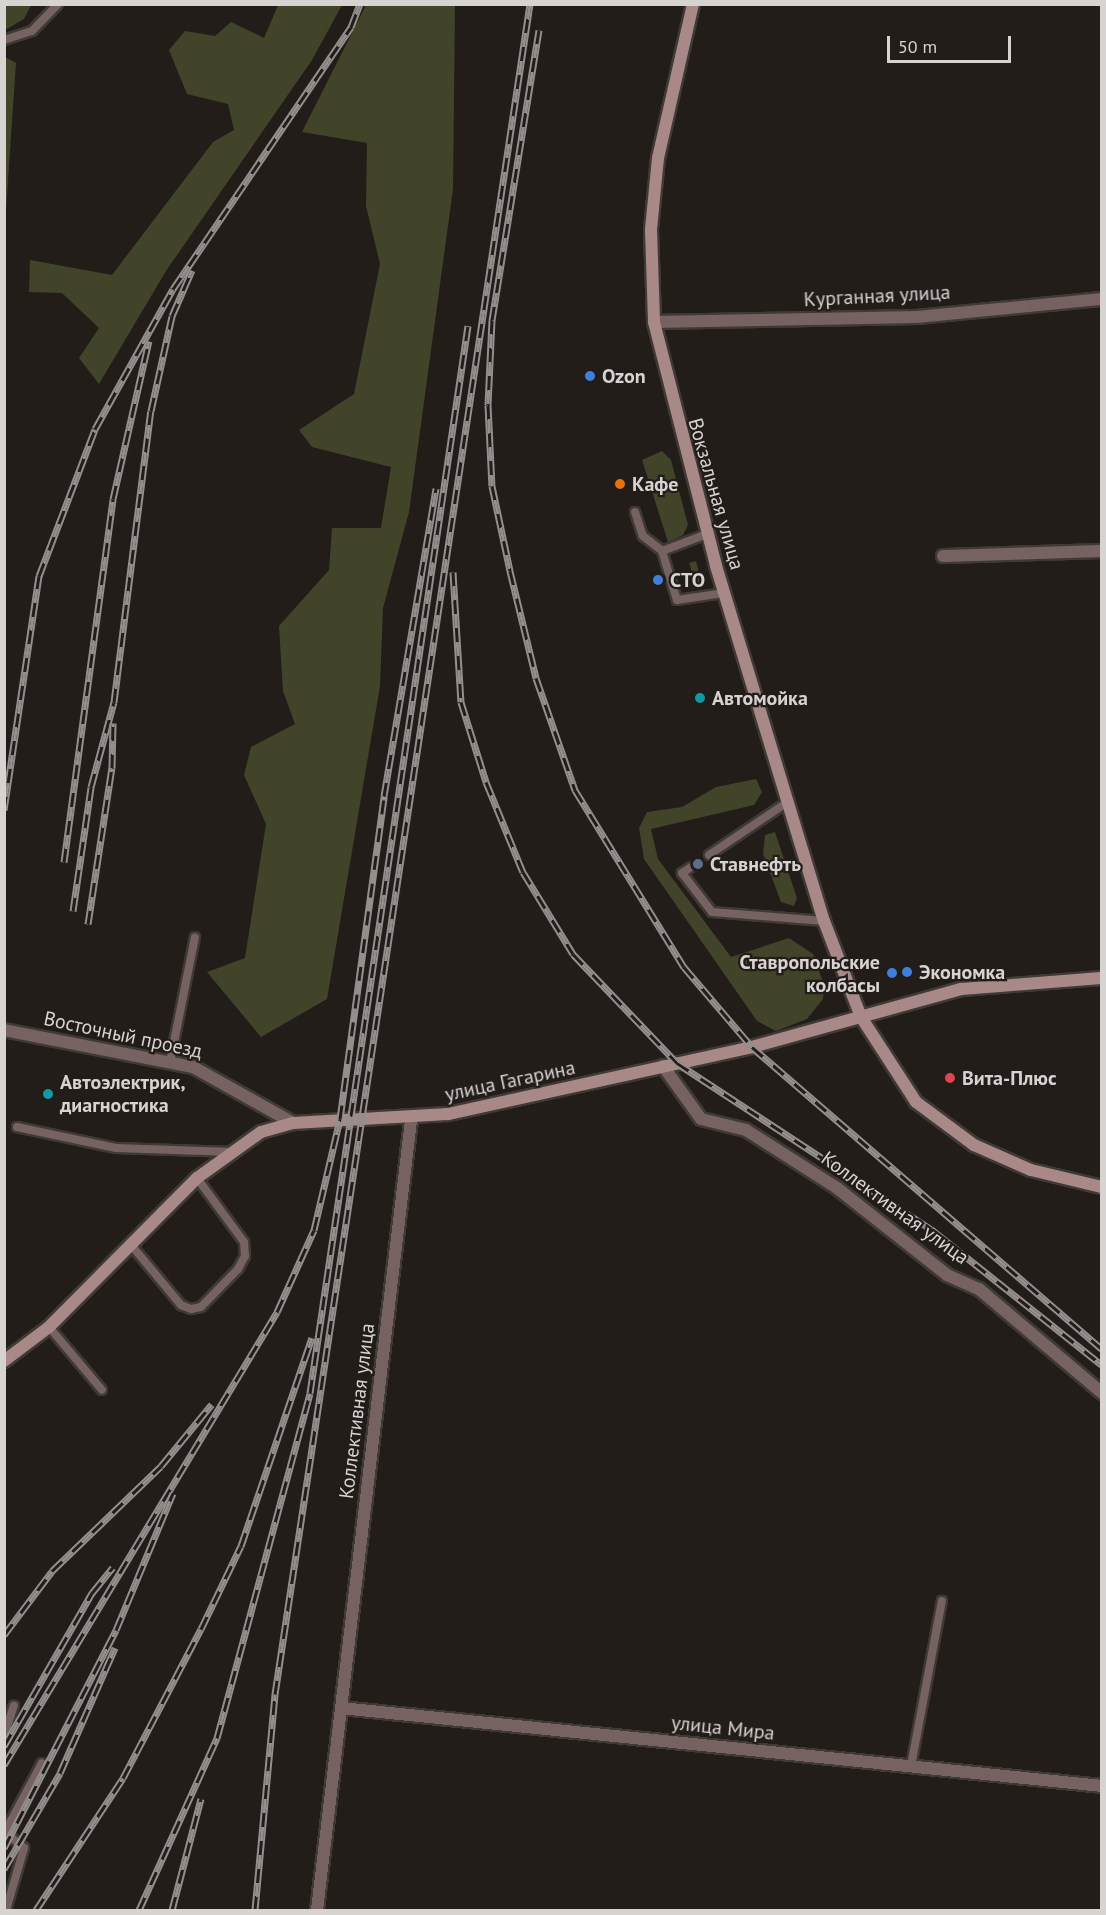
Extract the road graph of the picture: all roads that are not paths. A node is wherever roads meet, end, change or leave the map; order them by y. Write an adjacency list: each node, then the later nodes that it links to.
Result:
1 (58, 4): 3 (lane)
2 (693, 4): 5 (main road, Вокзальная улица)
3 (4, 40)
4 (1101, 299): 5 (street, Курганная улица)
5 (654, 322): 7 (main road, Вокзальная улица)
6 (635, 512): 8 (lane)
7 (707, 534): 8 (lane); 11 (main road, Вокзальная улица)
8 (662, 551): 11 (lane)
9 (1101, 551): 10 (street)
10 (943, 556)
11 (724, 593): 12 (main road, Вокзальная улица)
12 (786, 803): 13 (lane); 15 (main road, Вокзальная улица)
13 (709, 855)
14 (691, 867): 15 (lane)
15 (824, 921): 18 (main road, Вокзальная улица)
16 (195, 937): 20 (lane)
17 (1101, 978): 18 (main road, улица Гагарина)
18 (861, 1017): 21 (main road, улица Гагарина); 27 (main road, Вокзальная улица)
19 (4, 1030): 20 (street, Восточный проезд)
20 (170, 1062): 23 (street, Восточный проезд)
21 (663, 1066): 22 (main road, улица Гагарина); 32 (street, Коллективная улица)
22 (411, 1120): 23 (main road, улица Гагарина); 35 (street, Коллективная улица)
23 (292, 1123): 25 (main road, улица Гагарина)
24 (17, 1127): 25 (lane)
25 (232, 1152): 26 (main road, улица Гагарина)
26 (198, 1178): 28 (main road, улица Гагарина); 28 (lane)
27 (1101, 1187)
28 (132, 1246): 29 (main road, улица Гагарина)
29 (49, 1327): 30 (main road, улица Гагарина); 31 (lane)
30 (4, 1361)
31 (102, 1390)
32 (1101, 1393)
33 (942, 1601): 38 (lane)
34 (14, 1706): 36 (lane)
35 (341, 1708): 38 (street, улица Мира); 42 (street, Коллективная улица)
36 (4, 1736)
37 (42, 1763): 40 (lane)
38 (912, 1767): 39 (street, улица Мира)
39 (1101, 1786)
40 (5, 1832): 41 (lane)
41 (6, 1911)
42 (317, 1911)

